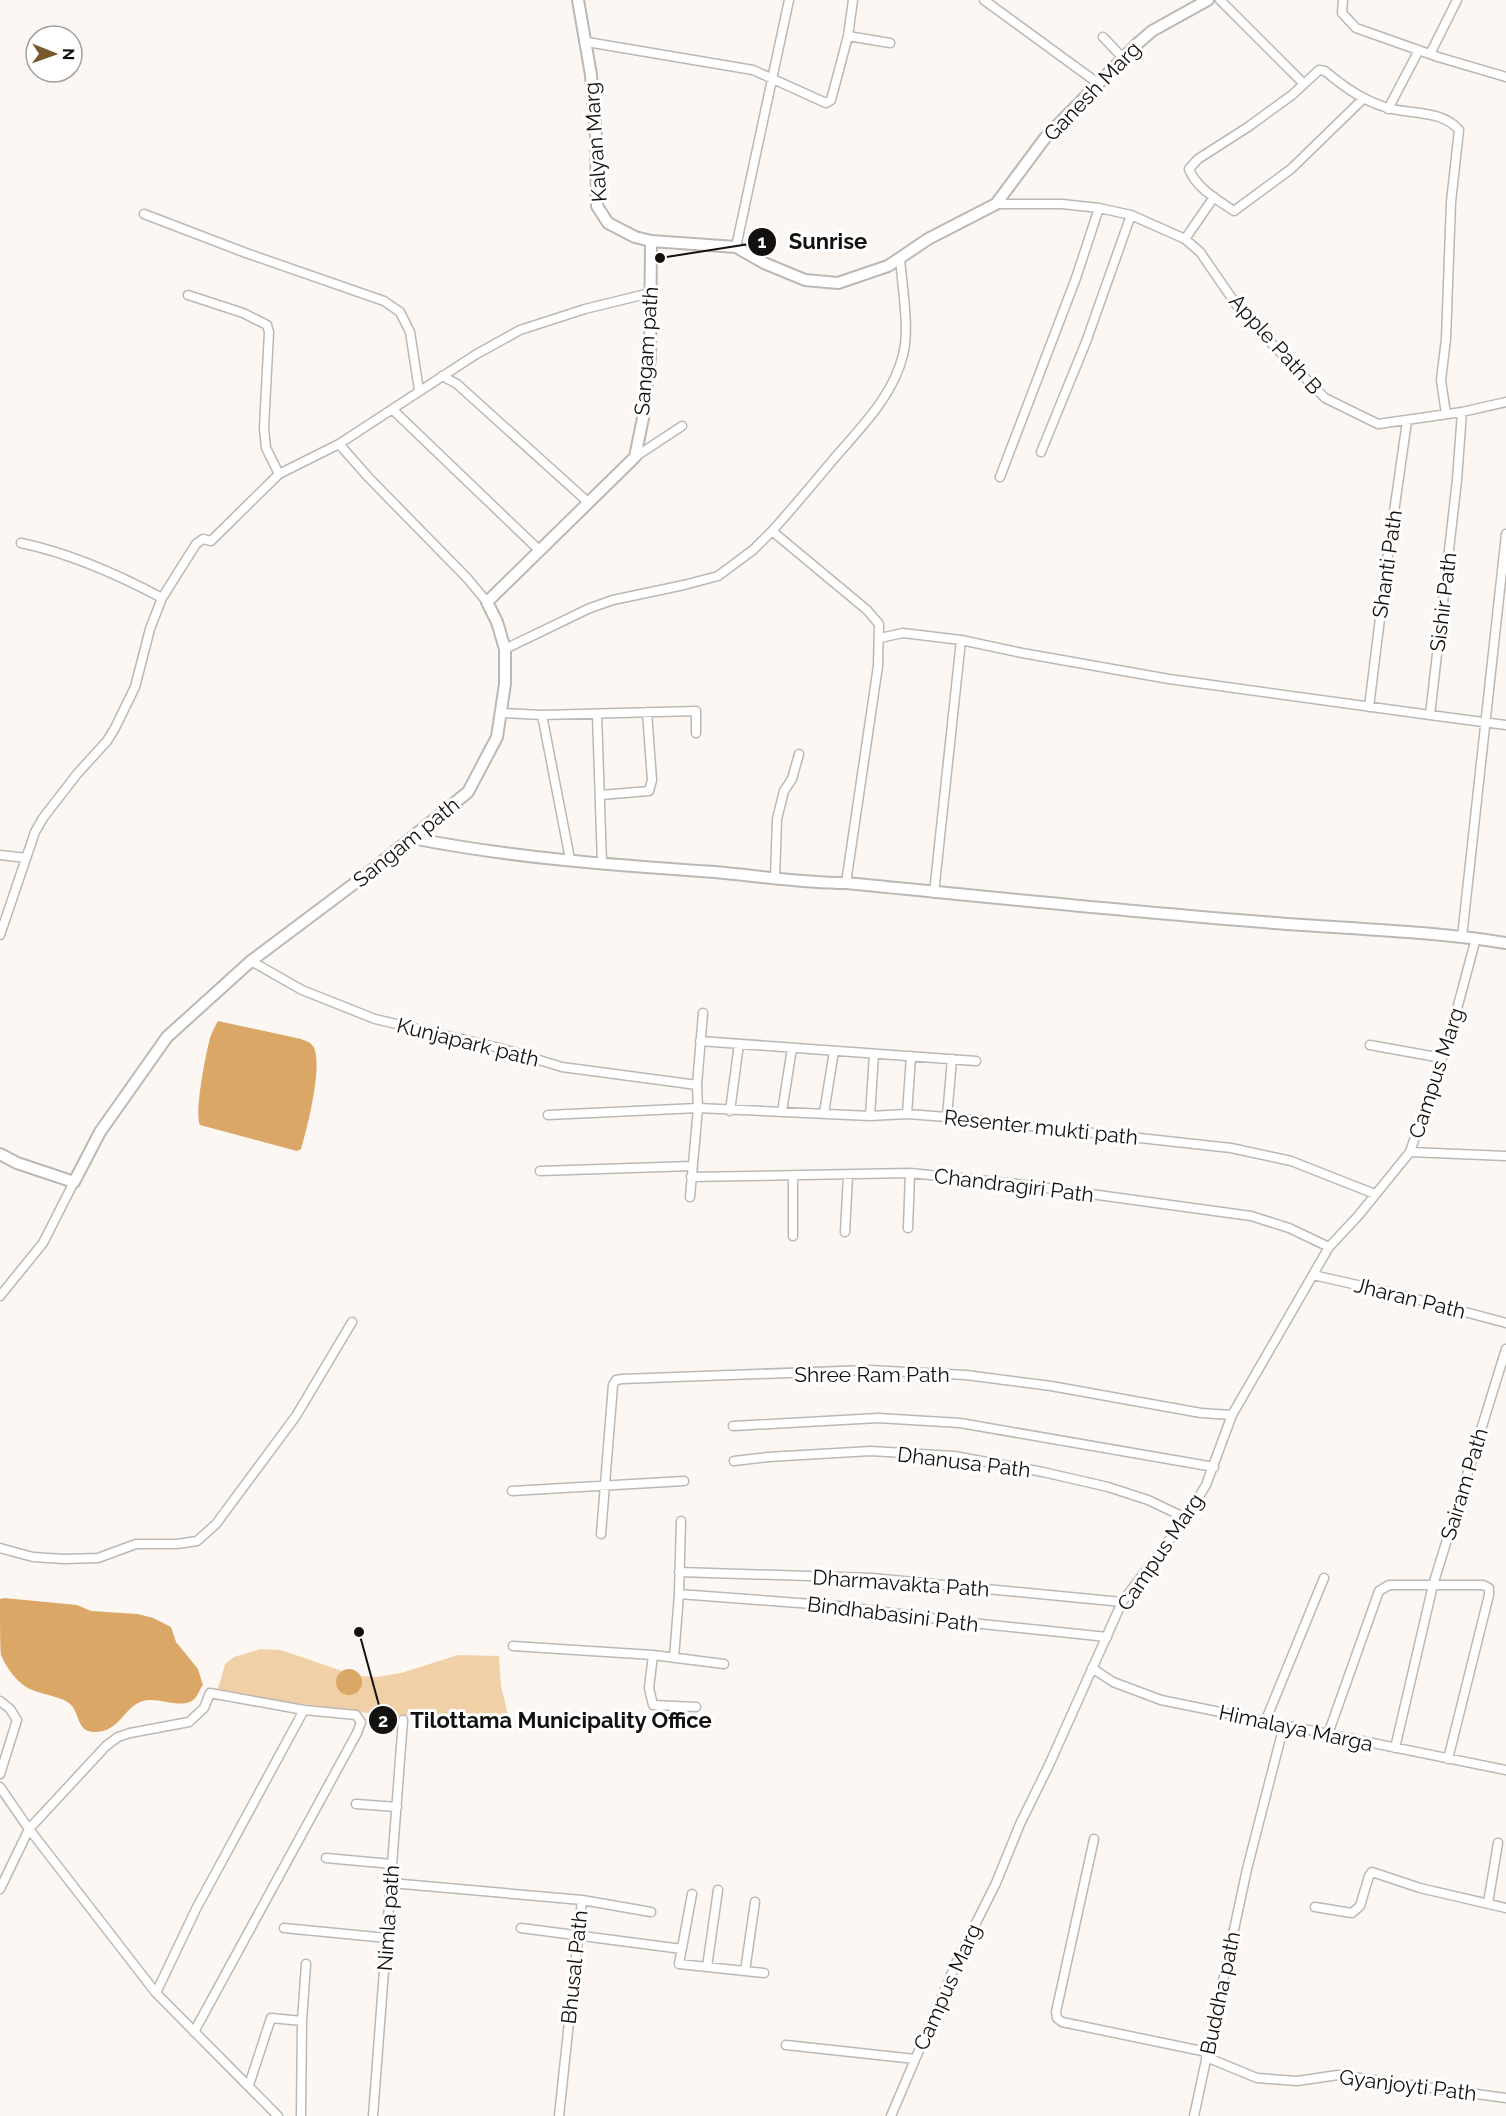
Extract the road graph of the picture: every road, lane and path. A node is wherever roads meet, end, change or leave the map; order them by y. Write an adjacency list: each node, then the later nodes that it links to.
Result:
1 (578, 0): 11 (street, Kalyan Marg)
2 (789, 0): 17 (street)
3 (853, 0): 9 (street)
4 (984, 0): 19 (street)
5 (1208, 0): 15 (street, Ganesh Marg)
6 (1220, 0): 18 (street)
7 (1343, 0): 13 (street)
8 (1456, 0): 14 (street)
9 (848, 36): 12 (street); 17 (street)
10 (1103, 37): 15 (street)
11 (586, 42): 17 (street); 28 (street, Kalyan Marg)
12 (890, 43)
13 (1419, 51): 14 (street); 21 (street)
14 (1430, 54): 16 (street)
15 (1123, 58): 19 (street, Ganesh Marg)
16 (1506, 77)
17 (772, 78): 29 (street)
18 (1303, 83): 20 (street); 22 (street)
19 (1099, 84): 23 (street, Ganesh Marg)
20 (1363, 99): 21 (street); 22 (street)
21 (1388, 108): 38 (street)
22 (1214, 197): 27 (street)
23 (996, 204): 24 (street, Apple Path B); 30 (street, Kalyan Marg)
24 (1099, 208): 26 (street, Apple Path B); 45 (street)
25 (144, 214): 34 (street)
26 (1131, 215): 27 (street, Apple Path B); 42 (street)
27 (1185, 239): 39 (street, Apple Path B)
28 (651, 241): 29 (street, Kalyan Marg); 31 (street, Sangam path)
29 (736, 247): 30 (street, Kalyan Marg)
30 (900, 258): 47 (street)
31 (650, 293): 33 (street); 43 (street, Sangam path)
32 (188, 295): 44 (street)
33 (442, 376): 34 (street); 46 (street)
34 (419, 390): 36 (street)
35 (1506, 402): 37 (street, Apple Path B)
36 (393, 410): 41 (street); 50 (street)
37 (1462, 412): 38 (street, Apple Path B); 61 (street, Sishir Path)
38 (1446, 414): 39 (street, Apple Path B)
39 (1407, 421): 56 (street, Shanti Path)
40 (682, 426): 43 (street)
41 (339, 444): 44 (street); 52 (street)
42 (1041, 452)
43 (635, 457): 46 (street)
44 (279, 474): 51 (street)
45 (999, 477)
46 (589, 503): 50 (street)
47 (772, 531): 53 (street); 55 (street)
48 (1506, 534): 62 (street)
49 (21, 543): 51 (street)
50 (539, 550): 52 (street)
51 (162, 598): 69 (street)
52 (487, 602): 55 (street, Sangam path)
53 (880, 638): 54 (street); 73 (street)
54 (962, 640): 56 (street); 74 (street)
55 (505, 649): 58 (street, Sangam path)
56 (1369, 707): 61 (street)
57 (647, 712): 59 (street); 64 (street); 66 (street)
58 (501, 713): 60 (street); 67 (street, Sangam path)
59 (597, 714): 60 (street); 66 (street)
60 (542, 715): 70 (street)
61 (1430, 715): 62 (street)
62 (1487, 722): 63 (street); 76 (street)
63 (1506, 725)
64 (696, 733)
65 (799, 754): 72 (street)
66 (601, 795): 71 (street)
67 (412, 838): 70 (street); 79 (street, Sangam path)
68 (0, 855): 69 (street)
69 (26, 858): 75 (street)
70 (570, 860): 71 (street)
71 (602, 864): 72 (street)
72 (775, 878): 73 (street)
73 (846, 884): 74 (street)
74 (934, 892): 76 (street)
75 (0, 935)
76 (1462, 937): 77 (street)
77 (1476, 938): 78 (street); 88 (street, Campus Marg)
78 (1506, 943)
79 (251, 961): 91 (street, Kunjapark path); 109 (street, Sangam path)
80 (703, 1013): 81 (street)
81 (700, 1041): 82 (street); 91 (street)
82 (739, 1044): 84 (street); 93 (street)
83 (1370, 1045): 88 (street)
84 (792, 1048): 85 (street); 94 (street)
85 (834, 1051): 86 (street); 95 (street)
86 (874, 1054): 87 (street); 98 (street)
87 (911, 1056): 89 (street); 96 (street)
88 (1442, 1058): 100 (street, Campus Marg)
89 (952, 1059): 90 (street); 99 (street)
90 (976, 1061)
91 (697, 1085): 92 (street)
92 (698, 1108): 93 (street, Resenter mukti path); 97 (street, Resenter mukti path); 103 (street)
93 (730, 1110): 94 (street, Resenter mukti path)
94 (782, 1112): 95 (street, Resenter mukti path)
95 (824, 1113): 98 (street, Resenter mukti path)
96 (907, 1114): 98 (street, Resenter mukti path); 99 (street, Resenter mukti path)
97 (548, 1115)
98 (870, 1116)
99 (947, 1117): 110 (street, Resenter mukti path)
100 (1410, 1152): 102 (street); 110 (street, Campus Marg)
101 (0, 1154): 109 (street)
102 (1506, 1156)
103 (692, 1166): 104 (street); 108 (street)
104 (540, 1172)
105 (910, 1173): 106 (street, Chandragiri Path); 112 (street); 115 (street, Chandragiri Path)
106 (848, 1175): 107 (street, Chandragiri Path); 113 (street)
107 (793, 1176): 108 (street, Chandragiri Path); 114 (street)
108 (691, 1177): 111 (street)
109 (74, 1182): 117 (street)
110 (1375, 1194): 115 (street, Campus Marg)
111 (690, 1197)
112 (908, 1228)
113 (845, 1232)
114 (793, 1236)
115 (1329, 1247): 116 (street, Campus Marg)
116 (1313, 1275): 119 (street, Jharan Path); 121 (street, Campus Marg)
117 (0, 1296)
118 (352, 1322): 131 (street)
119 (1506, 1323)
120 (1506, 1349): 134 (street, Sairam Path)
121 (1232, 1415): 124 (street, Campus Marg); 126 (street, Shree Ram Path)
122 (733, 1426): 124 (street)
123 (735, 1461): 128 (street, Dhanusa Path)
124 (1214, 1467): 128 (street, Campus Marg)
125 (684, 1481): 126 (street)
126 (604, 1487): 127 (street); 130 (street)
127 (512, 1491)
128 (1185, 1518): 136 (street, Campus Marg)
129 (681, 1521): 132 (street)
130 (601, 1534)
131 (0, 1548)
132 (679, 1572): 135 (street); 136 (street, Dharmavakta Path)
133 (1324, 1578): 147 (street)
134 (1433, 1585): 149 (street); 150 (street, Sairam Path); 151 (street)
135 (679, 1594): 137 (street, Bindhabasini Path); 140 (street)
136 (1122, 1602): 137 (street, Campus Marg)
137 (1107, 1637): 142 (street, Campus Marg)
138 (513, 1646): 139 (street)
139 (653, 1655): 140 (street); 144 (street)
140 (674, 1658): 141 (street)
141 (724, 1664)
142 (1092, 1668): 147 (street, Himalaya Marga); 186 (street, Campus Marg)
143 (0, 1701): 153 (street)
144 (696, 1707)
145 (304, 1710): 157 (street); 181 (street); 183 (street)
146 (403, 1720): 156 (street, Nimla path)
147 (1265, 1722): 148 (street, Himalaya Marga)
148 (1284, 1725): 149 (street, Himalaya Marga); 185 (street, Buddha path)
149 (1328, 1734): 150 (street, Himalaya Marga)
150 (1395, 1748): 151 (street, Himalaya Marga)
151 (1448, 1759): 152 (street, Himalaya Marga)
152 (1506, 1770)
153 (0, 1774)
154 (0, 1787): 157 (street)
155 (356, 1804): 156 (street)
156 (397, 1807): 161 (street, Nimla path)
157 (29, 1829): 163 (street); 181 (street)
158 (1094, 1839): 185 (street, Gyanjoyti Path)
159 (1498, 1843): 168 (street)
160 (326, 1858): 161 (street)
161 (392, 1864): 162 (street, Nimla path)
162 (391, 1883): 166 (street, Bhusal Path); 175 (street, Nimla path)
163 (0, 1889)
164 (717, 1890): 178 (street)
165 (692, 1894): 176 (street)
166 (582, 1900): 171 (street); 174 (street, Bhusal Path)
167 (755, 1902): 179 (street)
168 (1488, 1904): 169 (street); 170 (street)
169 (1315, 1907)
170 (1506, 1908)
171 (651, 1912)
172 (284, 1928): 175 (street)
173 (521, 1928): 174 (street)
174 (578, 1934): 176 (street); 192 (street, Bhusal Path)
175 (387, 1938): 191 (street, Nimla path)
176 (682, 1948): 178 (street)
177 (306, 1964): 182 (street)
178 (707, 1967): 179 (street)
179 (745, 1971): 180 (street)
180 (764, 1973)
181 (156, 1993): 183 (street)
182 (302, 2021): 187 (street); 190 (street)
183 (194, 2032): 187 (street)
184 (786, 2045): 186 (street)
185 (1207, 2054): 188 (street, Gyanjoyti Path); 194 (street, Buddha path)
186 (915, 2059): 193 (street, Campus Marg)
187 (249, 2085): 189 (street)
188 (1506, 2097)
189 (278, 2116)
190 (302, 2116)
191 (373, 2116)
192 (559, 2116)
193 (891, 2116)
194 (1194, 2116)

